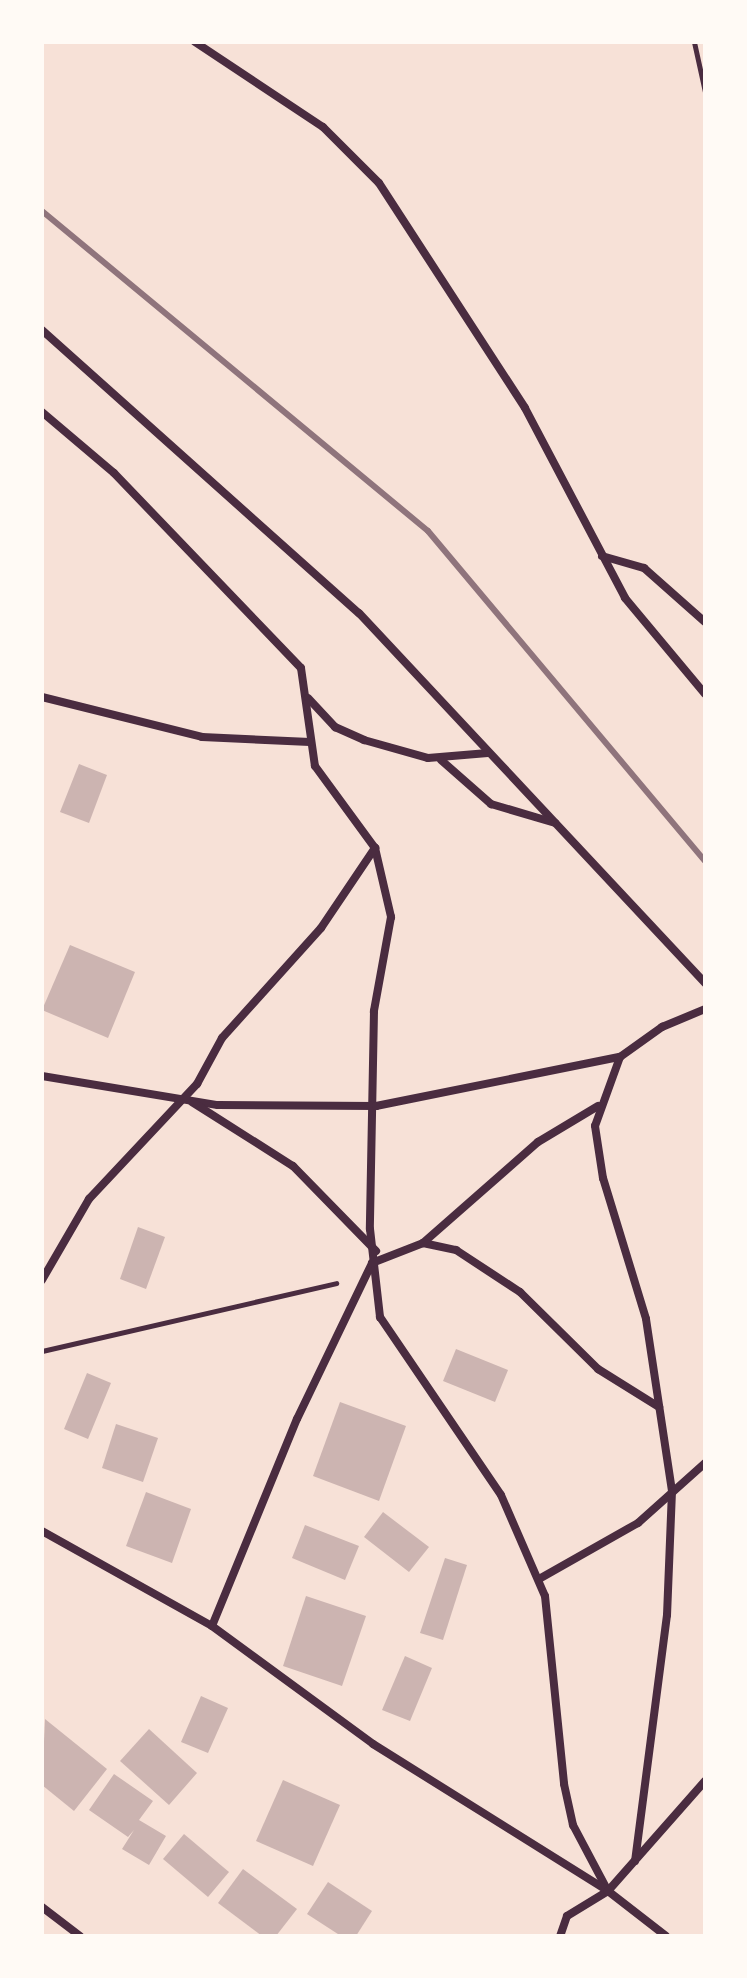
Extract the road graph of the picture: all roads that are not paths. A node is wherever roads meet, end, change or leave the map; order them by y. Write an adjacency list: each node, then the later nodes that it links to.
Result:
1 (195, 42): 4 (street)
2 (42, 330): 10 (street)
3 (42, 412): 6 (street)
4 (602, 556): 5 (street); 7 (street)
5 (705, 622)
6 (308, 693): 9 (street); 11 (street)
7 (705, 694)
8 (42, 697): 9 (street)
9 (310, 742): 13 (street)
10 (488, 753): 11 (street); 12 (street)
11 (440, 759): 12 (street)
12 (556, 823): 14 (street)
13 (375, 848): 18 (street); 19 (street)
14 (705, 983)
15 (705, 1009): 16 (street)
16 (620, 1057): 19 (street); 20 (street)
17 (42, 1076): 18 (street)
18 (185, 1097): 19 (street); 22 (street); 24 (street)
19 (376, 1106): 22 (street)
20 (598, 1106): 21 (street); 25 (street)
21 (423, 1243): 23 (street); 25 (street)
22 (376, 1251): 23 (street)
23 (372, 1263): 29 (street); 30 (street)
24 (42, 1280)
25 (659, 1407): 27 (street)
26 (705, 1463): 27 (street)
27 (672, 1491): 29 (street); 32 (street)
28 (42, 1531): 30 (street)
29 (539, 1579): 33 (street)
30 (212, 1626): 33 (street)
31 (705, 1781): 32 (street)
32 (635, 1861): 33 (street)
33 (608, 1891): 36 (street); 37 (street)
34 (42, 1907): 35 (street)
35 (80, 1936)
36 (560, 1936)
37 (666, 1936)

